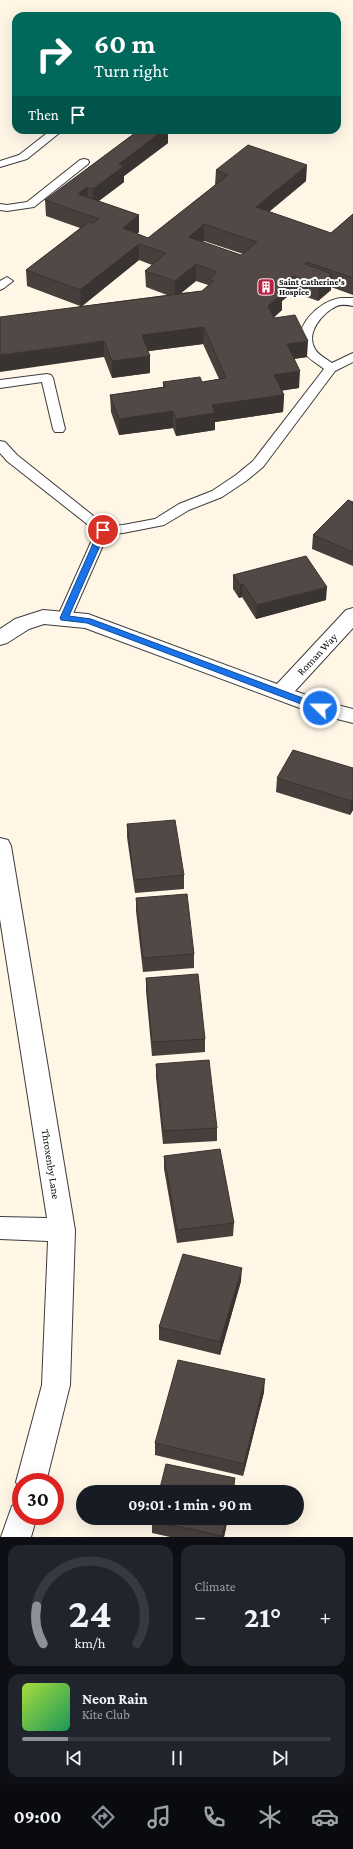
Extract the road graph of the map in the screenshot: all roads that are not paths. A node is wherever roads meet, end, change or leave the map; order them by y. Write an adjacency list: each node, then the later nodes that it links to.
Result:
1 (53, 134): 3 (lane)
2 (84, 162): 4 (lane)
3 (0, 164)
4 (0, 207)
5 (353, 302): 7 (lane)
6 (353, 357): 7 (lane)
7 (331, 368): 11 (lane)
8 (0, 384): 9 (lane)
9 (59, 430)
10 (0, 445): 11 (lane)
11 (103, 530): 13 (lane)
12 (353, 615): 15 (street, Roman Way)
13 (64, 618): 14 (street); 15 (street)
14 (0, 638)
15 (281, 693): 16 (street)
16 (353, 716)
17 (0, 846): 19 (street, Throxenby Lane)
18 (0, 1228): 19 (street)
19 (62, 1230): 20 (street, Throxenby Lane)
20 (33, 1473)
21 (19, 1525): 22 (street)
22 (16, 1537)

